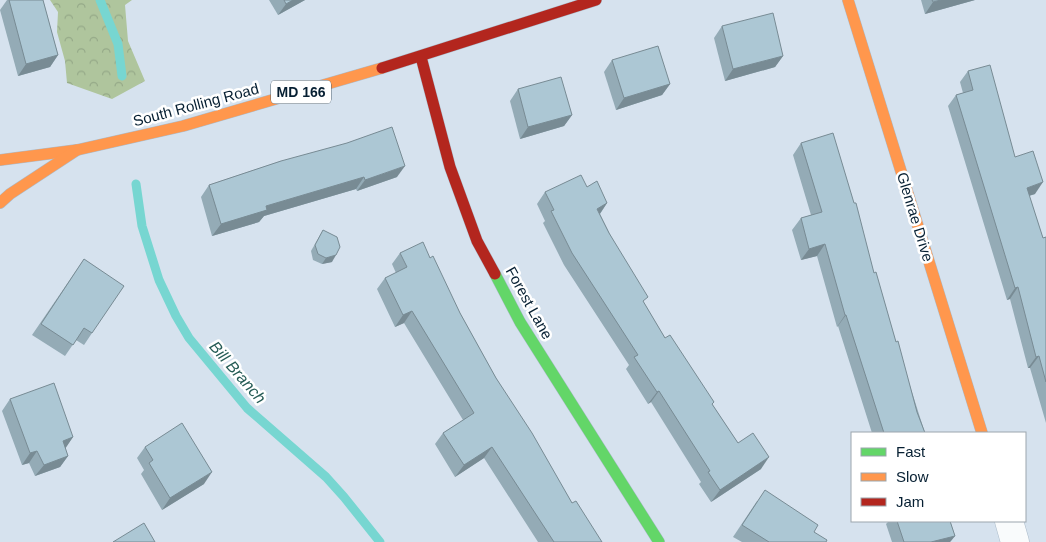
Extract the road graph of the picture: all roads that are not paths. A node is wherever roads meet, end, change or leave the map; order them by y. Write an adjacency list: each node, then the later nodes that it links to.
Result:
1 (848, 0): 7 (street, Glenrae Drive)
2 (587, 1): 3 (street, South Rolling Road / MD 166)
3 (421, 57): 4 (street, South Rolling Road / MD 166); 9 (street, Forest Lane)
4 (77, 150): 5 (street, South Rolling Road / MD 166); 6 (street)
5 (0, 160)
6 (0, 203)
7 (982, 432)
8 (1009, 522): 10 (street)
9 (659, 542)
10 (1015, 542)

